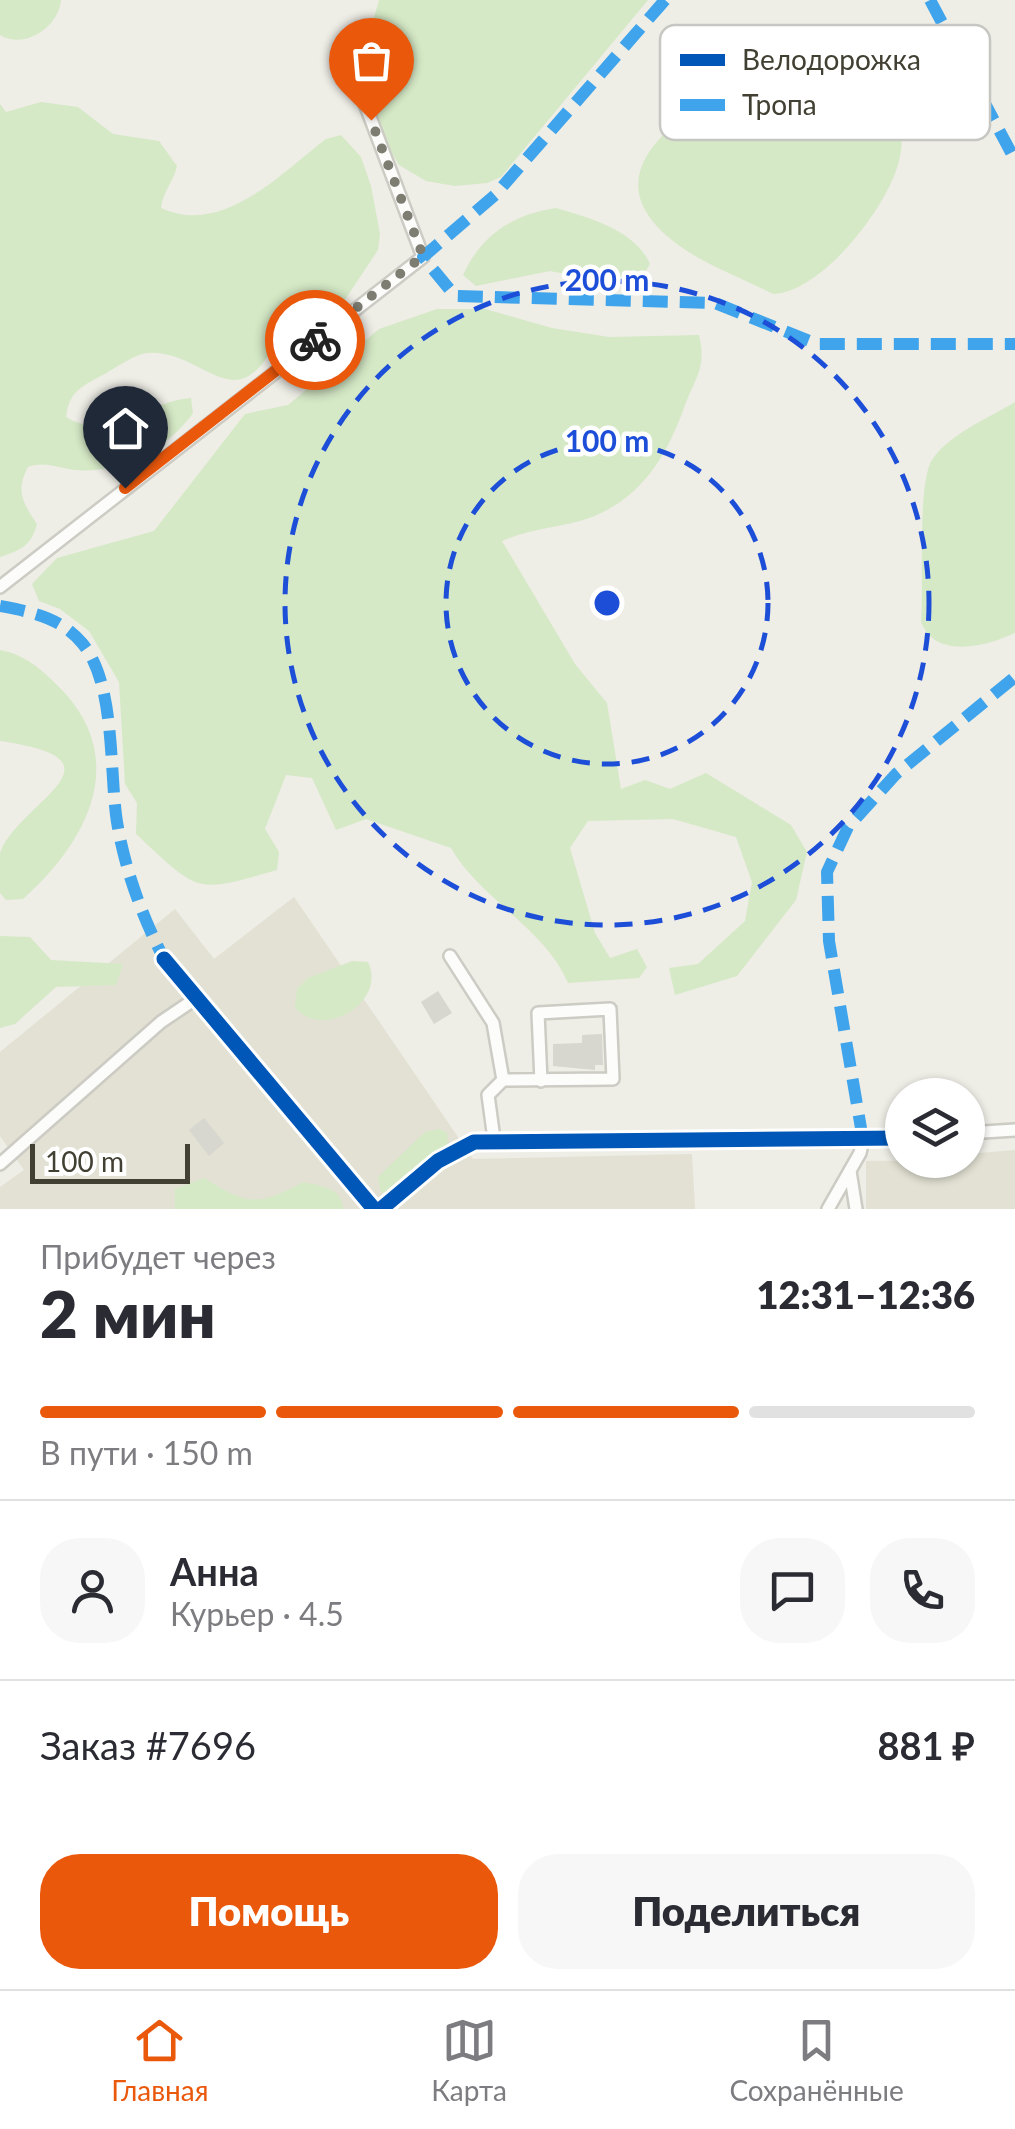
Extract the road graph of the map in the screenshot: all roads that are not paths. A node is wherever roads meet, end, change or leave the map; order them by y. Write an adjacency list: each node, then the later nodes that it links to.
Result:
1 (345, 51): 2 (street)
2 (0, 587)
3 (450, 956): 6 (street)
4 (164, 959): 5 (street)
5 (195, 999): 13 (street); 15 (street)
6 (503, 1080): 7 (street); 11 (street)
7 (541, 1081): 7 (street)
8 (1015, 1130): 9 (street)
9 (985, 1132)
10 (885, 1139): 12 (street)
11 (494, 1140): 12 (street); 15 (street)
12 (863, 1140): 14 (street)
13 (0, 1164)
14 (850, 1171): 16 (street); 17 (street)
15 (378, 1209)
16 (828, 1209)
17 (856, 1209)

